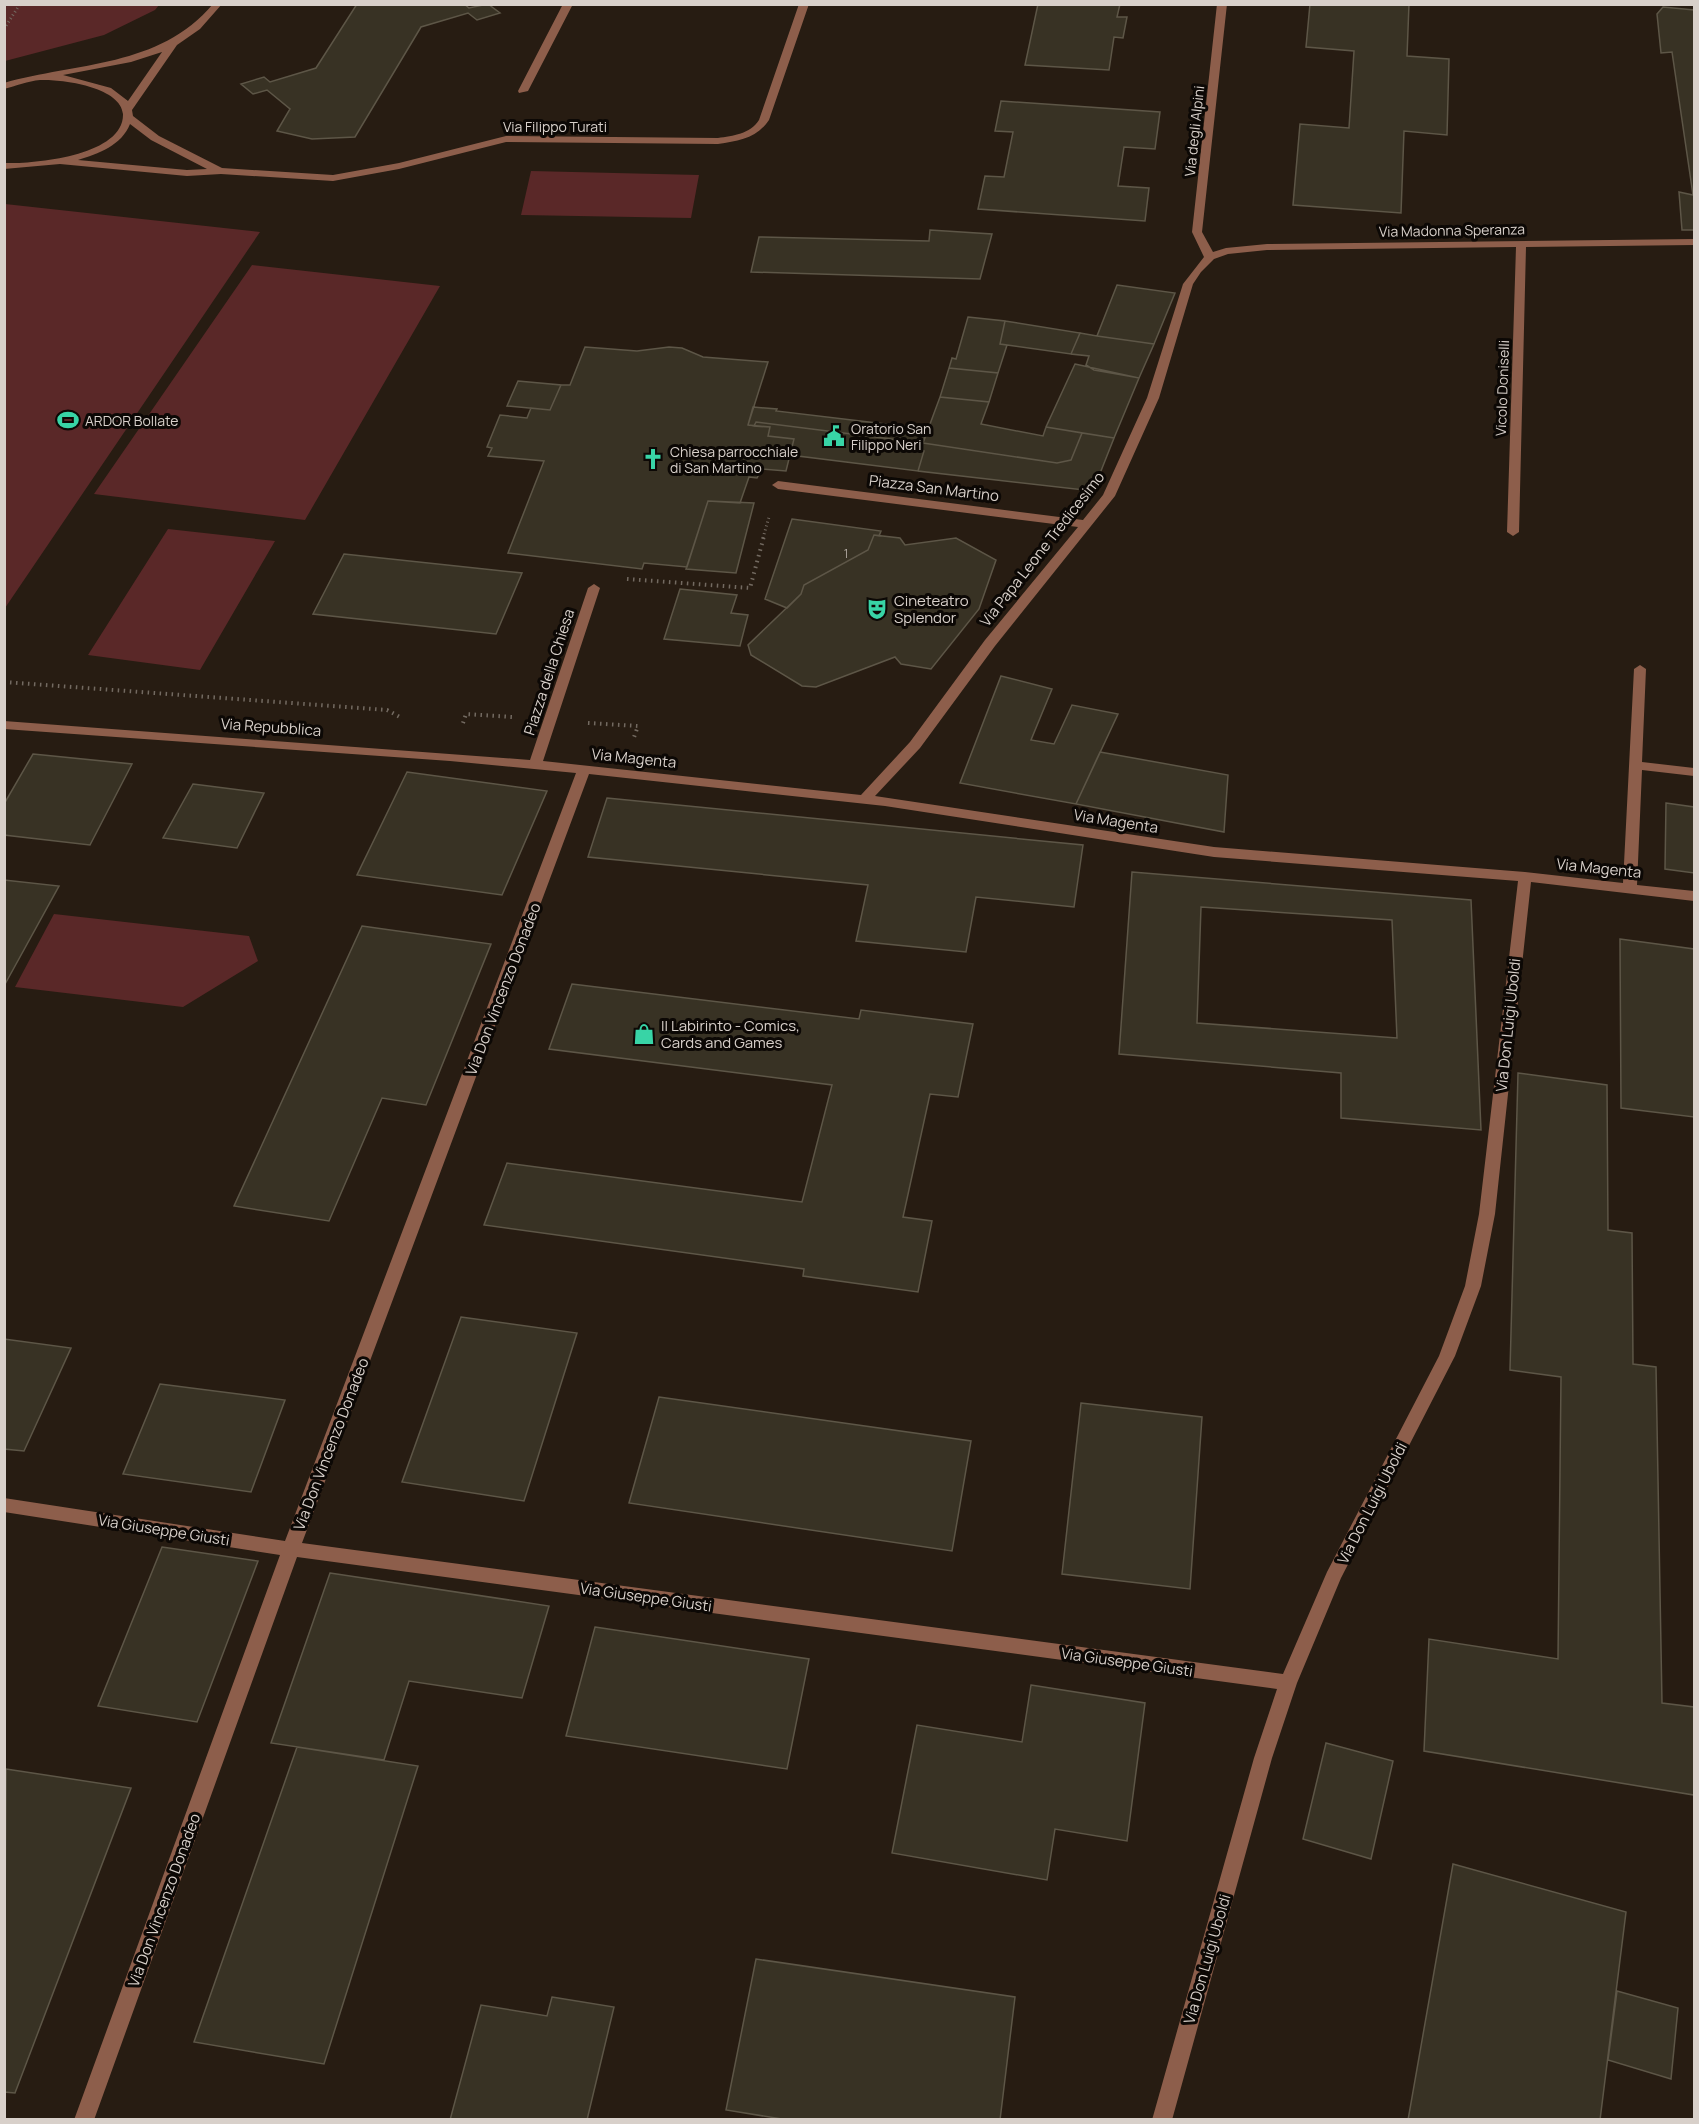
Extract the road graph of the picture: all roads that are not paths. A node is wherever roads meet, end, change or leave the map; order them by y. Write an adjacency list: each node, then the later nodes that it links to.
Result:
1 (218, 4): 5 (street)
2 (568, 4): 8 (street)
3 (804, 4): 12 (street, Via Filippo Turati)
4 (1222, 4): 15 (street, Via degli Alpini)
5 (172, 45): 6 (street); 9 (street)
6 (40, 77): 7 (street); 9 (street, Via Filippo Turati)
7 (4, 86)
8 (523, 91)
9 (128, 113): 10 (street); 12 (street, Via Filippo Turati)
10 (63, 162): 11 (street); 12 (street, Via Filippo Turati)
11 (4, 166)
12 (221, 171)
13 (1695, 242): 14 (street, Via Madonna Speranza)
14 (1521, 244): 15 (street, Via Madonna Speranza); 18 (street, Vicolo Doniselli)
15 (1210, 257): 17 (street, Via Papa Leone Tredicesimo)
16 (778, 484): 17 (street, Piazza San Martino)
17 (1087, 524): 26 (street, Via Papa Leone Tredicesimo)
18 (1513, 532)
19 (594, 588): 22 (street, Piazza della Chiesa)
20 (1640, 669): 23 (street)
21 (4, 725): 22 (street, Via Repubblica)
22 (535, 765): 24 (street, Via Magenta)
23 (1634, 765): 25 (street); 28 (street)
24 (584, 770): 26 (street, Via Magenta); 31 (street, Via Don Vincenzo Donadeo)
25 (1695, 772)
26 (864, 800): 27 (street, Via Magenta)
27 (1525, 877): 28 (street, Via Magenta); 32 (street, Via Don Luigi Uboldi)
28 (1630, 887): 29 (street, Via Magenta)
29 (1695, 896)
30 (4, 1505): 31 (street, Via Giuseppe Giusti)
31 (291, 1549): 32 (street, Via Giuseppe Giusti); 33 (street, Via Don Vincenzo Donadeo)
32 (1288, 1683): 34 (street, Via Don Luigi Uboldi)
33 (84, 2120)
34 (1162, 2120)

